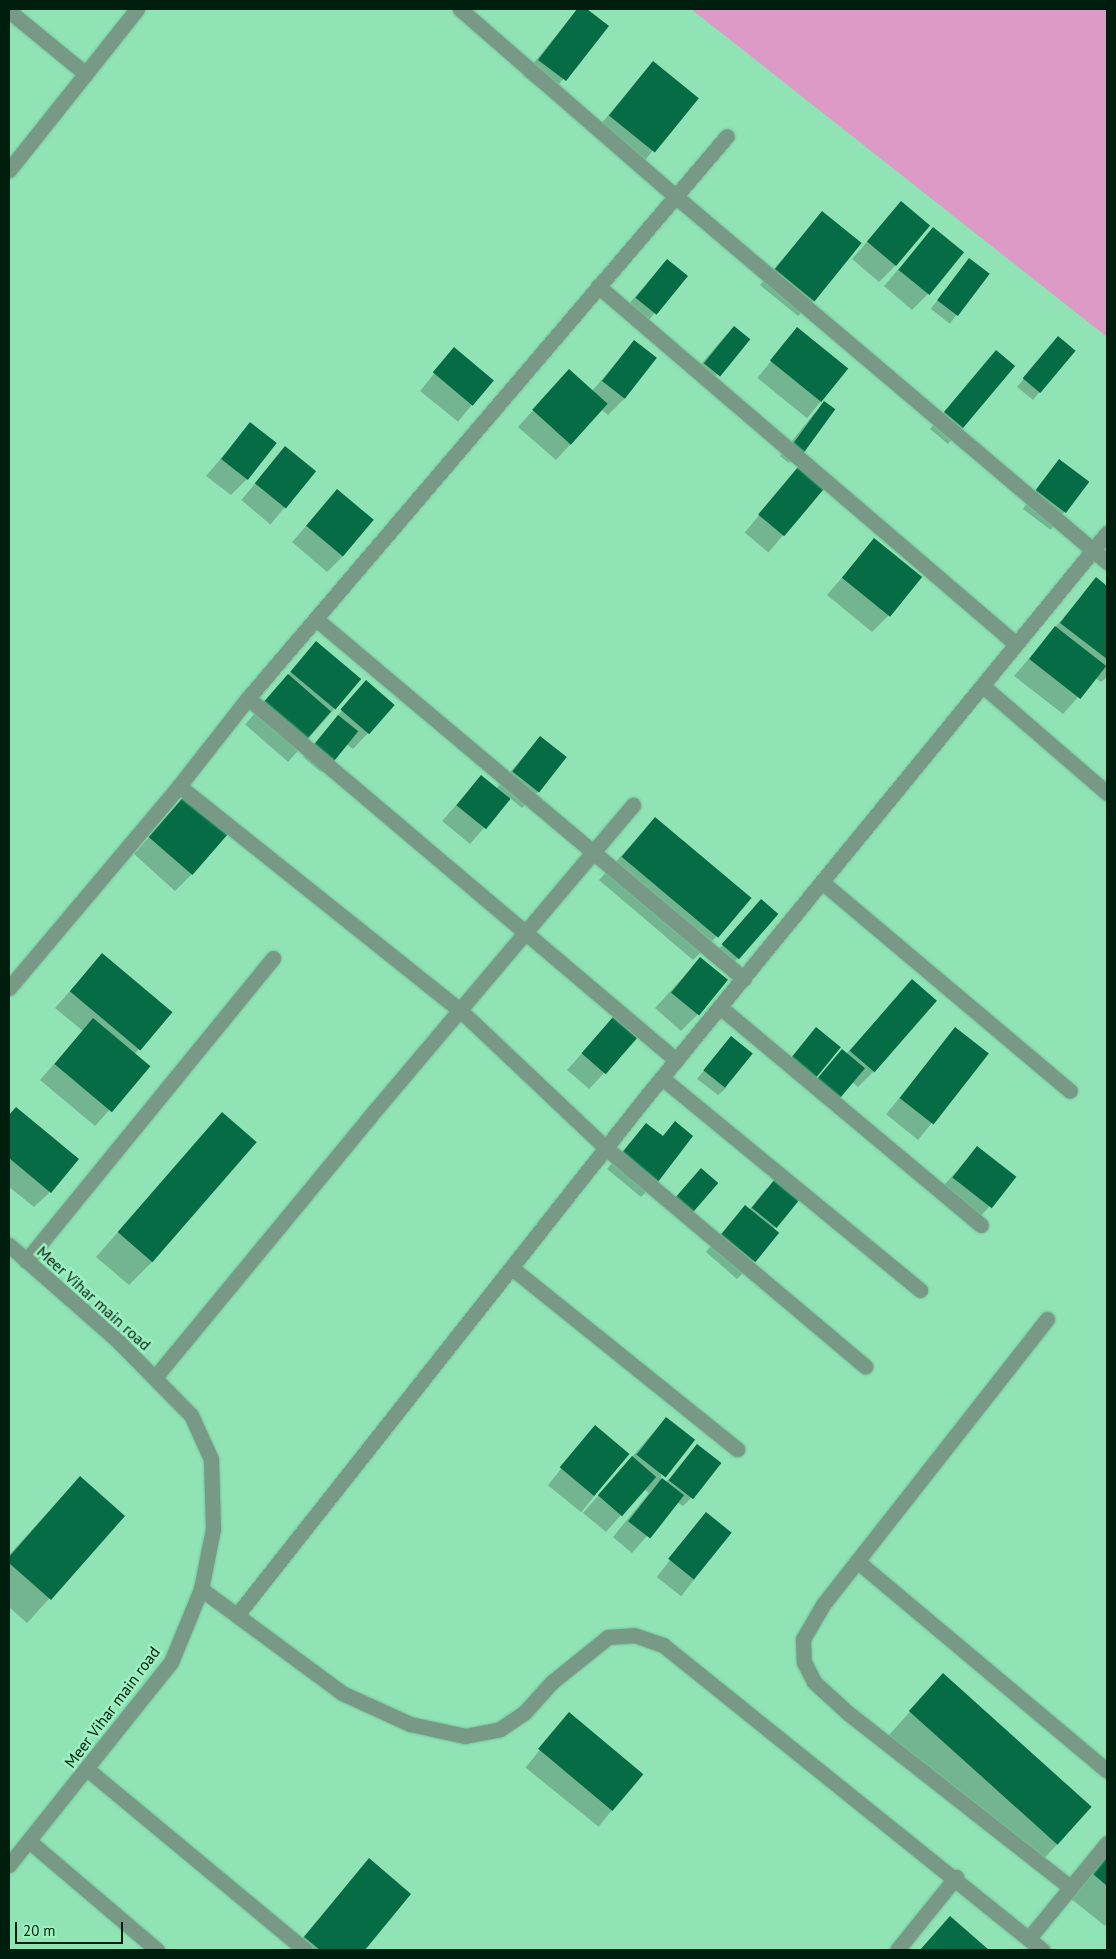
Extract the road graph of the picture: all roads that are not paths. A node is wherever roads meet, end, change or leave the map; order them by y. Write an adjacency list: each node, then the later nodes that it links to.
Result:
1 (136, 9): 4 (street)
2 (460, 9): 7 (street)
3 (9, 11): 4 (street)
4 (86, 74): 6 (street)
5 (727, 136): 7 (street)
6 (9, 170)
7 (674, 195): 8 (street); 10 (street)
8 (598, 286): 12 (street); 13 (street)
9 (1107, 533): 10 (street)
10 (1094, 550): 11 (street); 13 (street)
11 (1107, 562)
12 (316, 619): 15 (street); 19 (street)
13 (1016, 644): 14 (street)
14 (983, 686): 17 (street); 20 (street)
15 (248, 698): 16 (street); 21 (street)
16 (179, 786): 24 (street); 26 (street)
17 (1107, 793)
18 (633, 805): 19 (street)
19 (595, 854): 21 (street); 23 (street)
20 (822, 882): 23 (street); 29 (street)
21 (526, 934): 26 (street); 27 (street)
22 (273, 958): 33 (street)
23 (744, 979): 25 (street)
24 (9, 988)
25 (720, 1007): 27 (street); 31 (street)
26 (461, 1011): 30 (street); 38 (street)
27 (676, 1060): 28 (street)
28 (662, 1078): 30 (street); 35 (street)
29 (1070, 1091)
30 (606, 1148): 34 (street); 37 (street)
31 (981, 1225)
32 (9, 1245): 33 (street, Meer Vihar main road)
33 (26, 1261): 38 (street, Meer Vihar main road)
34 (512, 1268): 39 (street); 42 (street)
35 (920, 1290)
36 (1046, 1319): 40 (street)
37 (864, 1366)
38 (156, 1376): 41 (street, Meer Vihar main road)
39 (737, 1449)
40 (857, 1561): 44 (street); 49 (street)
41 (201, 1589): 42 (street); 43 (street, Meer Vihar main road)
42 (237, 1614): 48 (street)
43 (87, 1769): 45 (street, Meer Vihar main road); 52 (street)
44 (1107, 1771)
45 (29, 1841): 47 (street, Meer Vihar main road); 51 (street)
46 (1107, 1843): 49 (street)
47 (9, 1866)
48 (956, 1877): 50 (street); 53 (street)
49 (1071, 1888): 50 (street)
50 (1029, 1938): 54 (street)
51 (157, 1950)
52 (306, 1950)
53 (897, 1950)
54 (1043, 1950)

